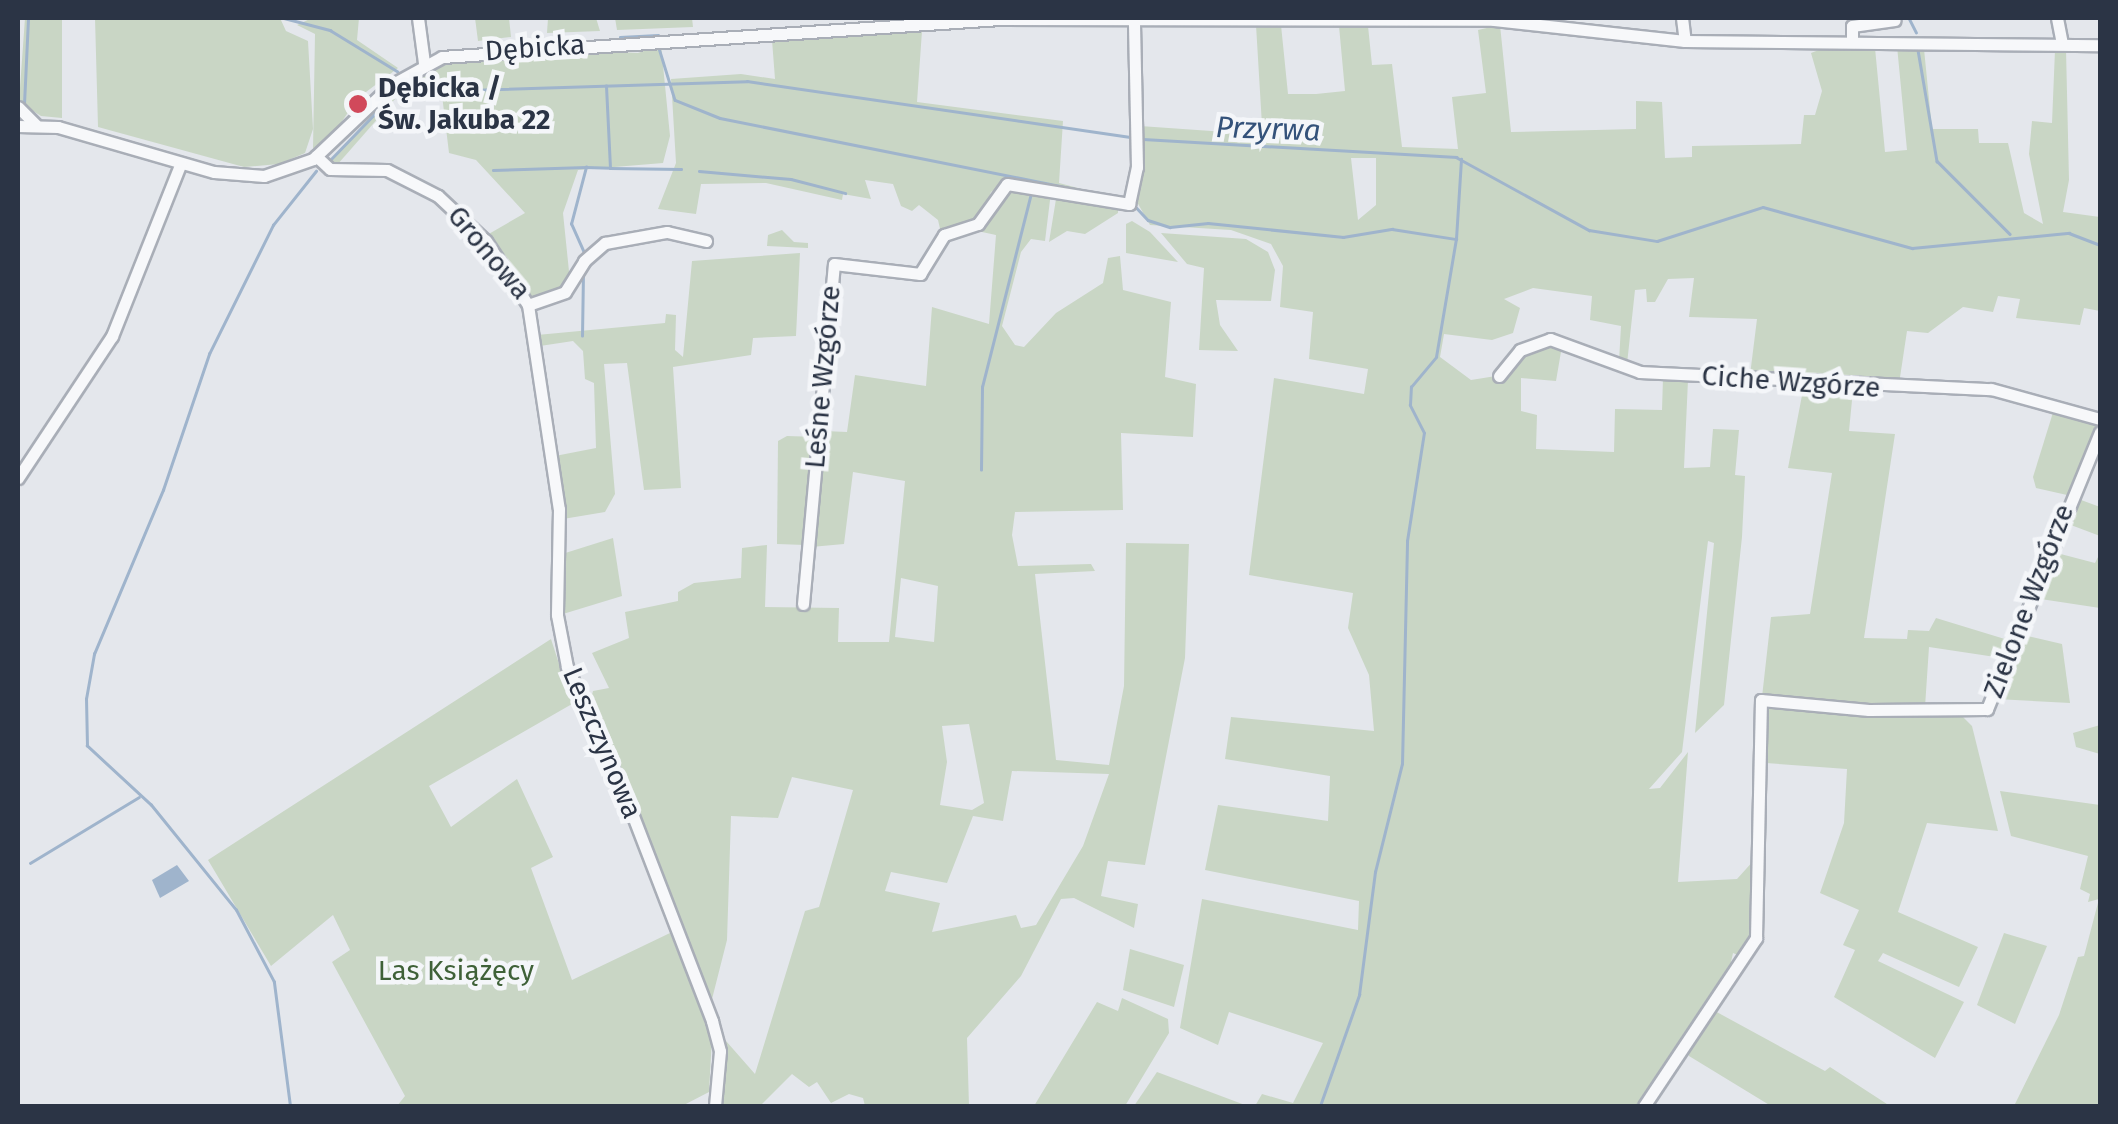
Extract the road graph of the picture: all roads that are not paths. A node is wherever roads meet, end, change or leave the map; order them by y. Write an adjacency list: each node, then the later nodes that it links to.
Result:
1 (418, 18): 13 (street)
2 (1062, 18): 6 (street, Dębicka); 7 (street, Dębicka)
3 (1682, 18): 10 (street)
4 (2057, 18): 11 (street)
5 (1894, 19): 8 (street); 9 (street)
6 (933, 20): 13 (street, Dębicka)
7 (1134, 20): 10 (street, Dębicka); 25 (street, Leśne Wzgórze)
8 (1852, 40): 9 (street, Dębicka); 10 (street, Dębicka)
9 (1902, 40): 11 (street, Dębicka)
10 (1685, 41)
11 (2062, 44): 12 (street, Dębicka)
12 (2100, 45)
13 (424, 64): 17 (street, Dębicka)
14 (18, 107): 15 (street)
15 (36, 124): 16 (street); 18 (street, Dębicka)
16 (18, 126)
17 (316, 156): 18 (street, Dębicka); 20 (street, Gronowa)
18 (181, 163): 24 (street)
19 (706, 241): 20 (street, Gronowa)
20 (528, 306): 26 (street, Leszczynowa)
21 (1499, 376): 22 (street, Ciche Wzgórze)
22 (2100, 419)
23 (2100, 432): 27 (street, Zielone Wzgórze)
24 (18, 478)
25 (804, 604)
26 (715, 1106)
27 (1644, 1106)

